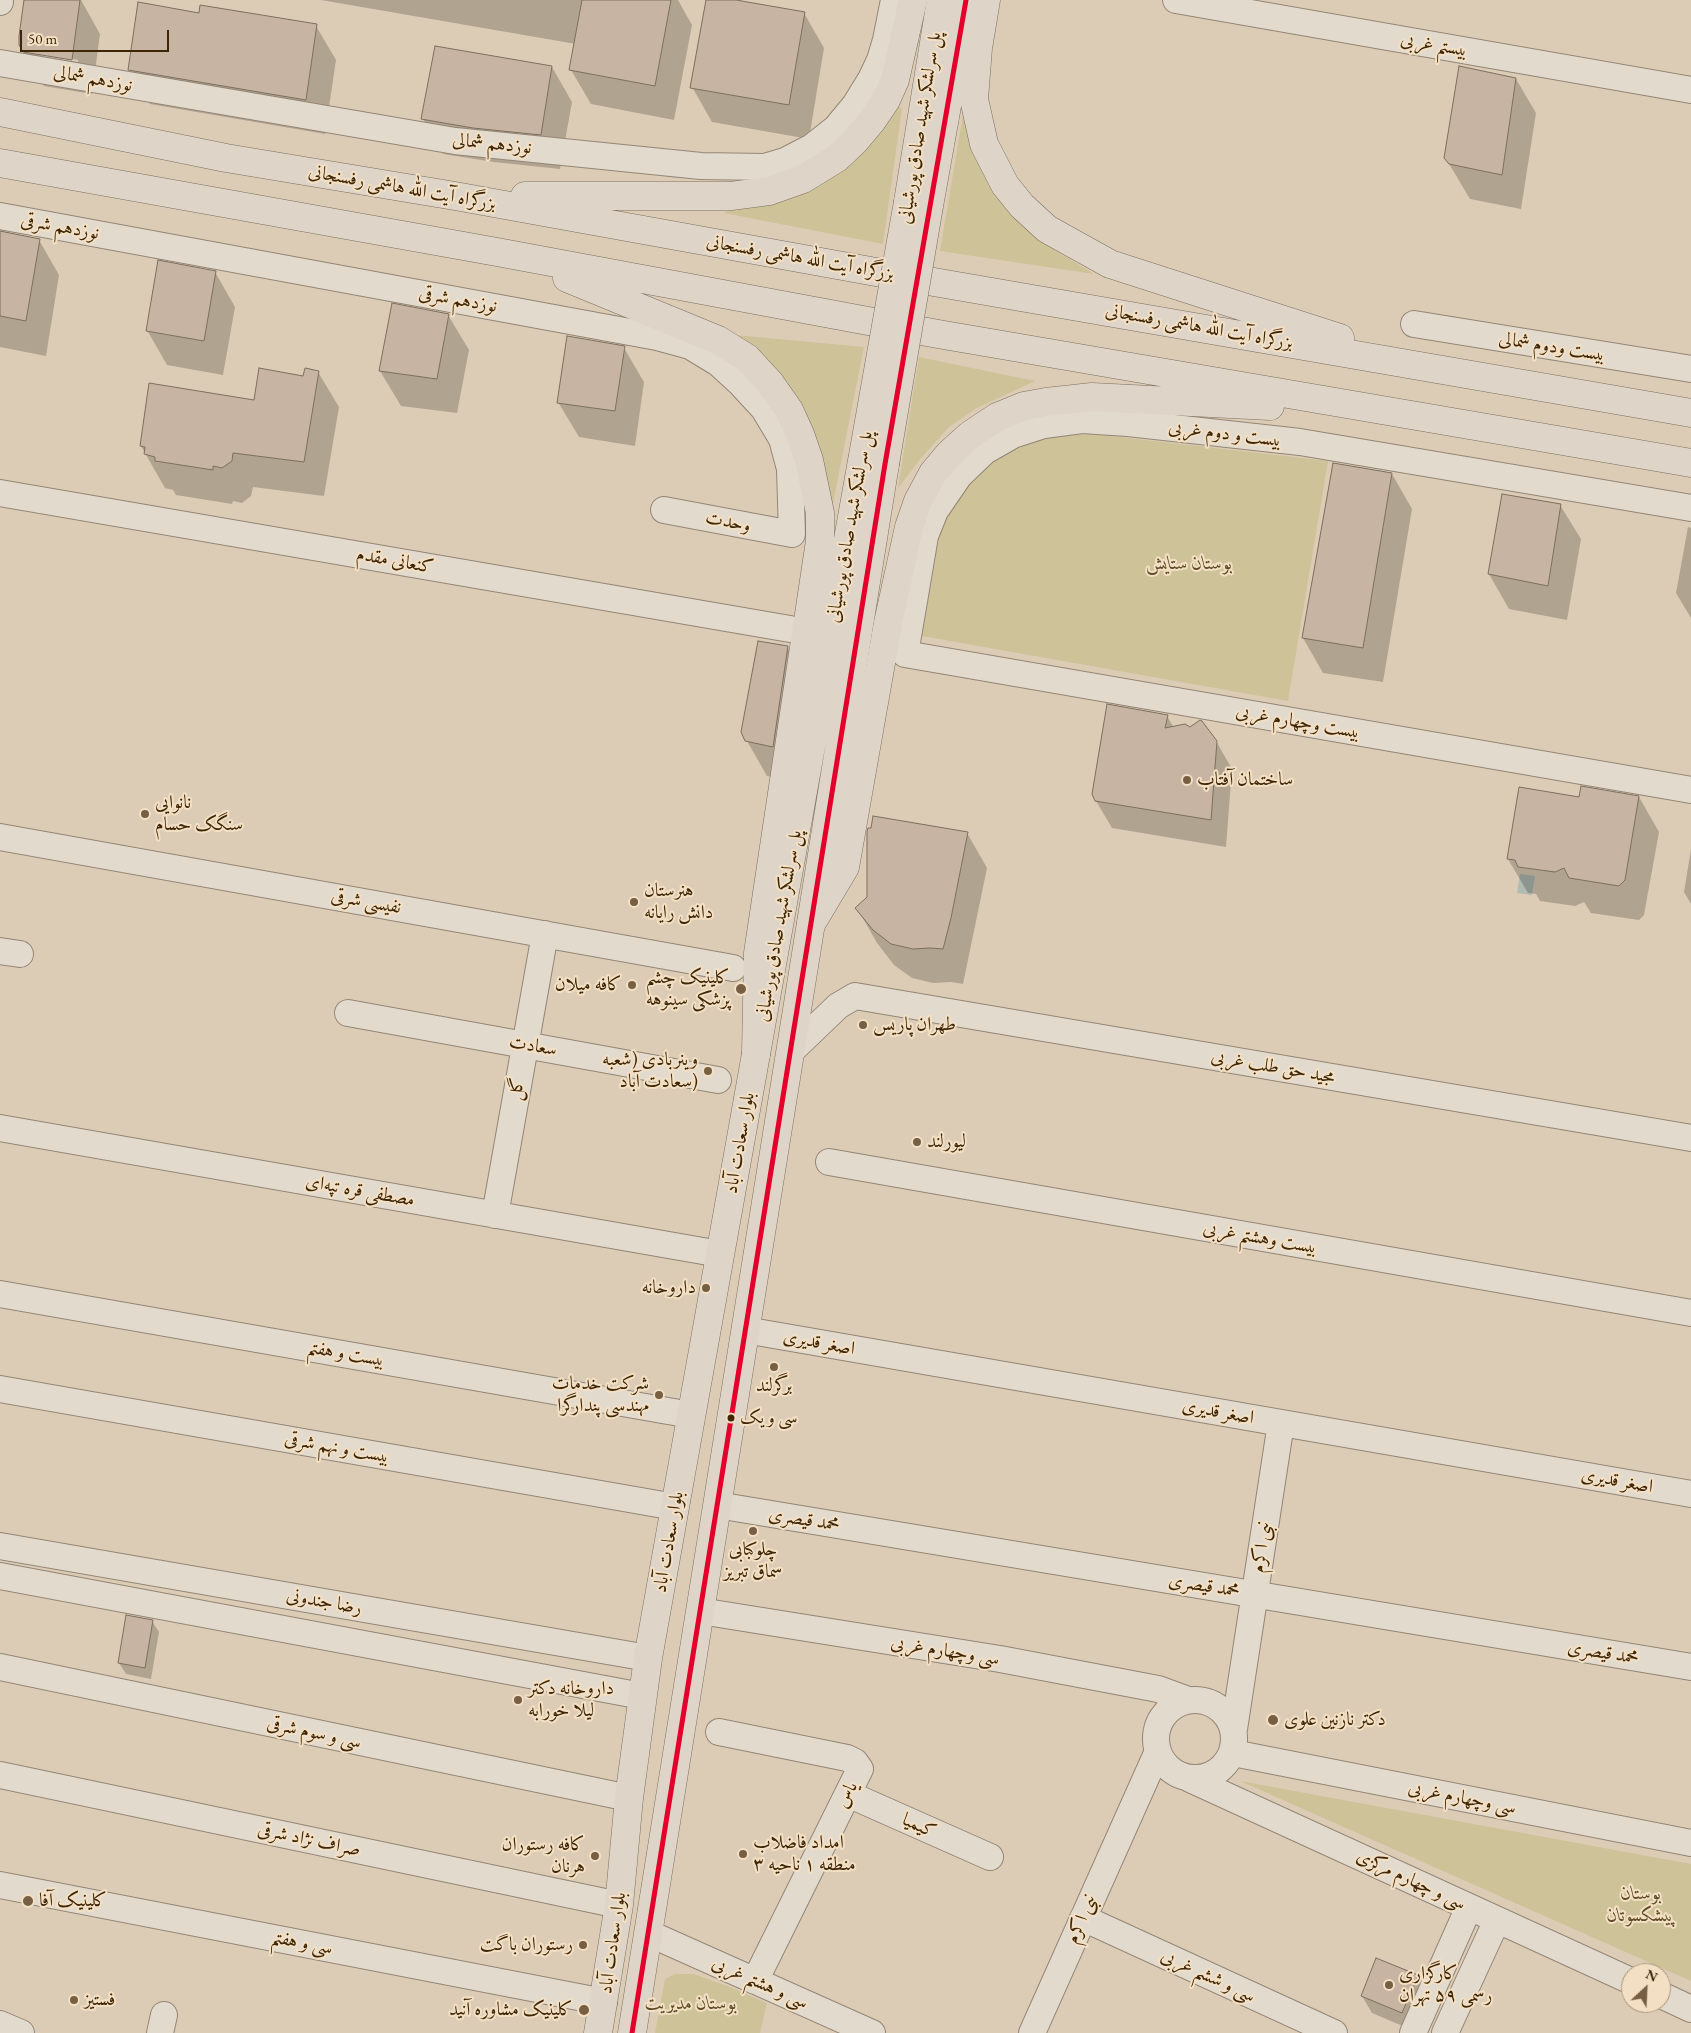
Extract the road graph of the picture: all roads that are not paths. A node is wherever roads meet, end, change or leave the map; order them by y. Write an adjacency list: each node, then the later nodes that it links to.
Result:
1 (894, 0): 7 (street, نوزدهم شمالی)
2 (912, 0): 11 (main road)
3 (941, 0): 12 (main road, پل سرلشکر شهید صادق پورشیانی)
4 (966, 0): 12 (main road, پل سرلشکر شهید صادق پورشیانی)
5 (986, 0): 16 (main road)
6 (1176, 0): 8 (street, بیستم غربی)
7 (0, 63)
8 (1691, 90)
9 (0, 112): 11 (main road, بزرگراه آیت الله هاشمی رفسنجانی)
10 (0, 163): 14 (main road)
11 (456, 196): 16 (main road, بزرگراه آیت الله هاشمی رفسنجانی)
12 (919, 204): 20 (main road, پل سرلشکر شهید صادق پورشیانی, bridge)
13 (0, 216): 25 (street, نوزدهم شرقی)
14 (497, 252): 18 (main road); 36 (main road)
15 (1414, 324): 17 (street, بیست ودوم شمالی)
16 (1430, 367): 19 (main road, بزرگراه آیت الله هاشمی رفسنجانی)
17 (1691, 369)
18 (1360, 408): 21 (main road); 30 (main road)
19 (1691, 413)
20 (873, 463): 30 (main road, پل سرلشکر شهید صادق پورشیانی); 36 (main road, پل سرلشکر شهید صادق پورشیانی)
21 (1691, 463)
22 (0, 493): 26 (street, کنعانی مقدم)
23 (1691, 508): 27 (street, بیست و دوم غربی)
24 (664, 510): 25 (street, وحدت)
25 (792, 534)
26 (790, 629)
27 (905, 654): 28 (street, بیست وچهارم غربی)
28 (1691, 790)
29 (0, 837): 31 (street, نفیسی شرقی)
30 (811, 924): 35 (main road, بلوار سعادت آباد)
31 (545, 934): 32 (street, نفیسی شرقی); 34 (street, گل)
32 (733, 968)
33 (348, 1013): 34 (street, سعادت)
34 (525, 1045): 37 (street, سعادت); 41 (street, گل)
35 (790, 1052): 39 (street, مجید حق طلب غربی); 45 (main road, بلوار سعادت آباد)
36 (756, 1054): 42 (main road, بلوار سعادت آباد)
37 (718, 1080)
38 (0, 1128): 41 (street, مصطفی قره تپه‌ای)
39 (1691, 1138)
40 (829, 1162): 44 (street, بیست وهشتم غربی)
41 (495, 1215): 42 (street, مصطفی قره تپه‌ای)
42 (720, 1254): 47 (main road, بلوار سعادت آباد)
43 (0, 1294): 47 (street, بیست و هفتم)
44 (1691, 1313)
45 (745, 1330): 48 (street, اصغر قدیری); 50 (main road, بلوار سعادت آباد)
46 (0, 1390): 51 (street, بیست و نهم شرقی)
47 (691, 1415): 51 (main road, بلوار سعادت آباد)
48 (1281, 1423): 49 (street, اصغر قدیری); 55 (street, نبی اکرم)
49 (1691, 1494)
50 (717, 1505): 55 (street, محمد قیصری); 57 (main road, بلوار سعادت آباد)
51 (675, 1508): 58 (main road, بلوار سعادت آباد)
52 (0, 1546): 54 (street, رضا جندونی)
53 (0, 1576): 56 (street, رضا جندونی)
54 (168, 1576): 56 (street); 58 (street, رضا جندونی)
55 (1254, 1595): 60 (street, محمد قیصری); 64 (street, نبی اکرم)
56 (162, 1606): 61 (street, رضا جندونی)
57 (700, 1611): 62 (street, سی وچهارم غربی); 68 (main road, بلوار سعادت آباد)
58 (648, 1658): 61 (main road, بلوار سعادت آباد)
59 (0, 1667): 69 (street, سی و سوم شرقی)
60 (1691, 1667)
61 (642, 1696): 69 (main road, بلوار سعادت آباد)
62 (1188, 1700): 64 (street); 65 (street)
63 (719, 1732): 70 (street, یاس)
64 (1233, 1741): 67 (street); 71 (street, سی وچهارم غربی)
65 (1158, 1751): 67 (street); 76 (street, نبی اکرم)
66 (0, 1775): 74 (street, صراف‌ نژاد شرقی)
67 (1190, 1779): 75 (street, سی و چهارم مرکزی)
68 (671, 1787): 69 (main road); 78 (main road, بلوار سعادت آباد)
69 (630, 1790): 74 (main road, بلوار سعادت آباد)
70 (848, 1794): 72 (street, کیمیا); 80 (street, یاس)
71 (1691, 1843)
72 (990, 1857)
73 (0, 1885): 82 (street, سی و هفتم)
74 (619, 1905): 82 (main road, بلوار سعادت آباد)
75 (1469, 1907): 77 (street, سی و چهارم مرکزی); 91 (street)
76 (1083, 1918): 89 (street, نبی اکرم); 90 (street, سی و ششم غربی)
77 (1498, 1920): 79 (street, سی و چهارم مرکزی); 92 (street)
78 (648, 1933): 80 (street, سی و هشتم غربی); 87 (main road, بلوار سعادت آباد)
79 (1621, 1976)
80 (755, 1981): 88 (street, سی و هشتم غربی)
81 (1671, 2000): 83 (street)
82 (604, 2002): 86 (main road, بلوار سعادت آباد)
83 (1691, 2009)
84 (0, 2024): 85 (street)
85 (21, 2033)
86 (598, 2033)
87 (632, 2033)
88 (872, 2033)
89 (1032, 2033)
90 (1334, 2033)
91 (1413, 2033)
92 (1445, 2033)

